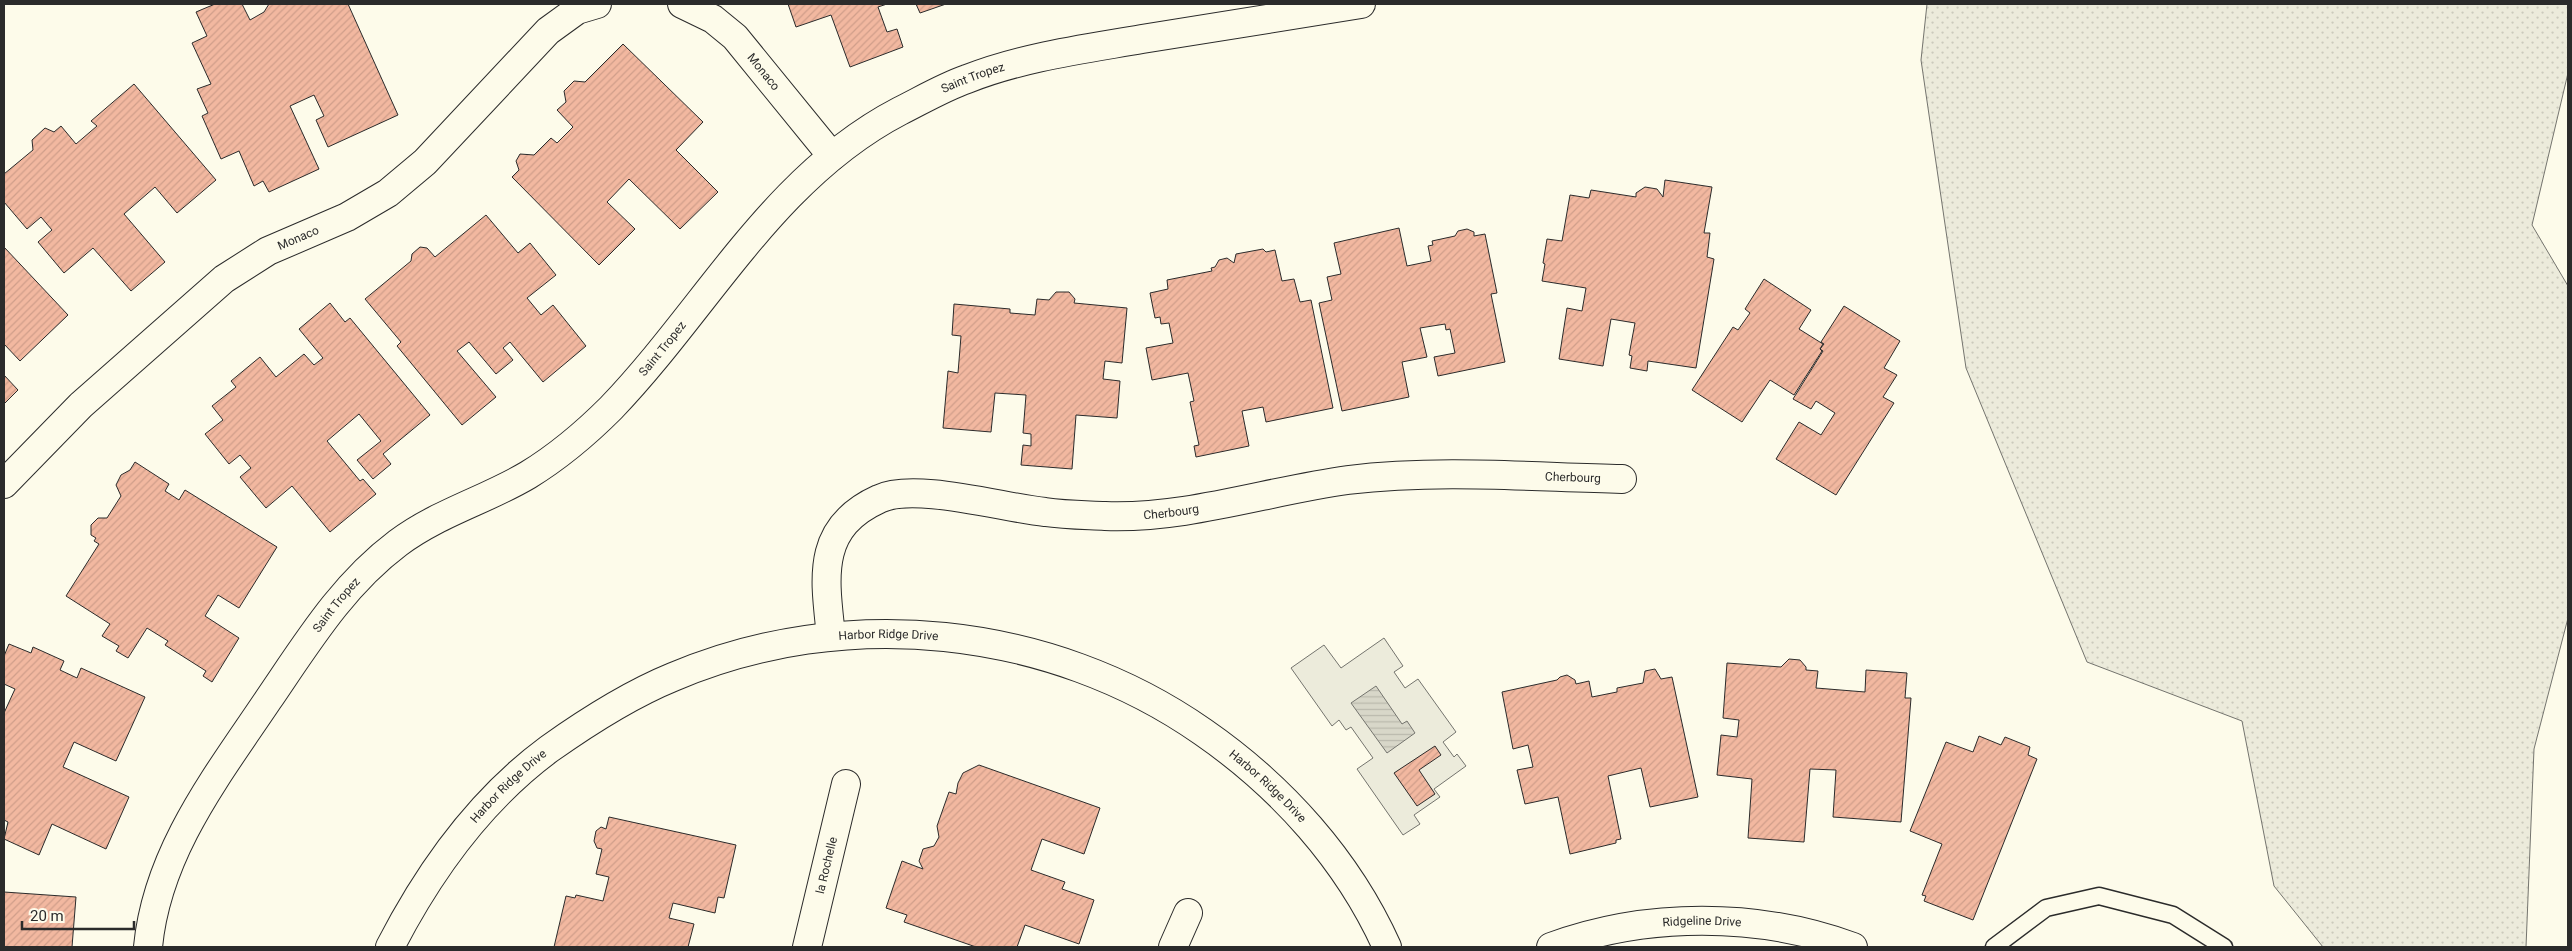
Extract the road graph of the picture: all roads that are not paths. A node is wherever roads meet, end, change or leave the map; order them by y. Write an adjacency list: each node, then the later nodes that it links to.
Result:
1 (597, 4): 6 (street, Monaco)
2 (682, 4): 4 (street, Monaco)
3 (1361, 4): 4 (street, Saint Tropez)
4 (832, 156): 10 (street, Saint Tropez)
5 (1622, 479): 7 (street, Cherbourg)
6 (4, 484)
7 (831, 636): 11 (street, Harbor Ridge Drive); 14 (street, Harbor Ridge Drive)
8 (846, 784): 12 (street, la Rochelle)
9 (1188, 913): 13 (street)
10 (148, 947)
11 (390, 947)
12 (807, 947)
13 (1173, 947)
14 (1387, 947)
15 (1551, 947): 16 (street, Ridgeline Drive)
16 (1853, 947)
17 (1994, 947): 18 (lane)
18 (2224, 947)

